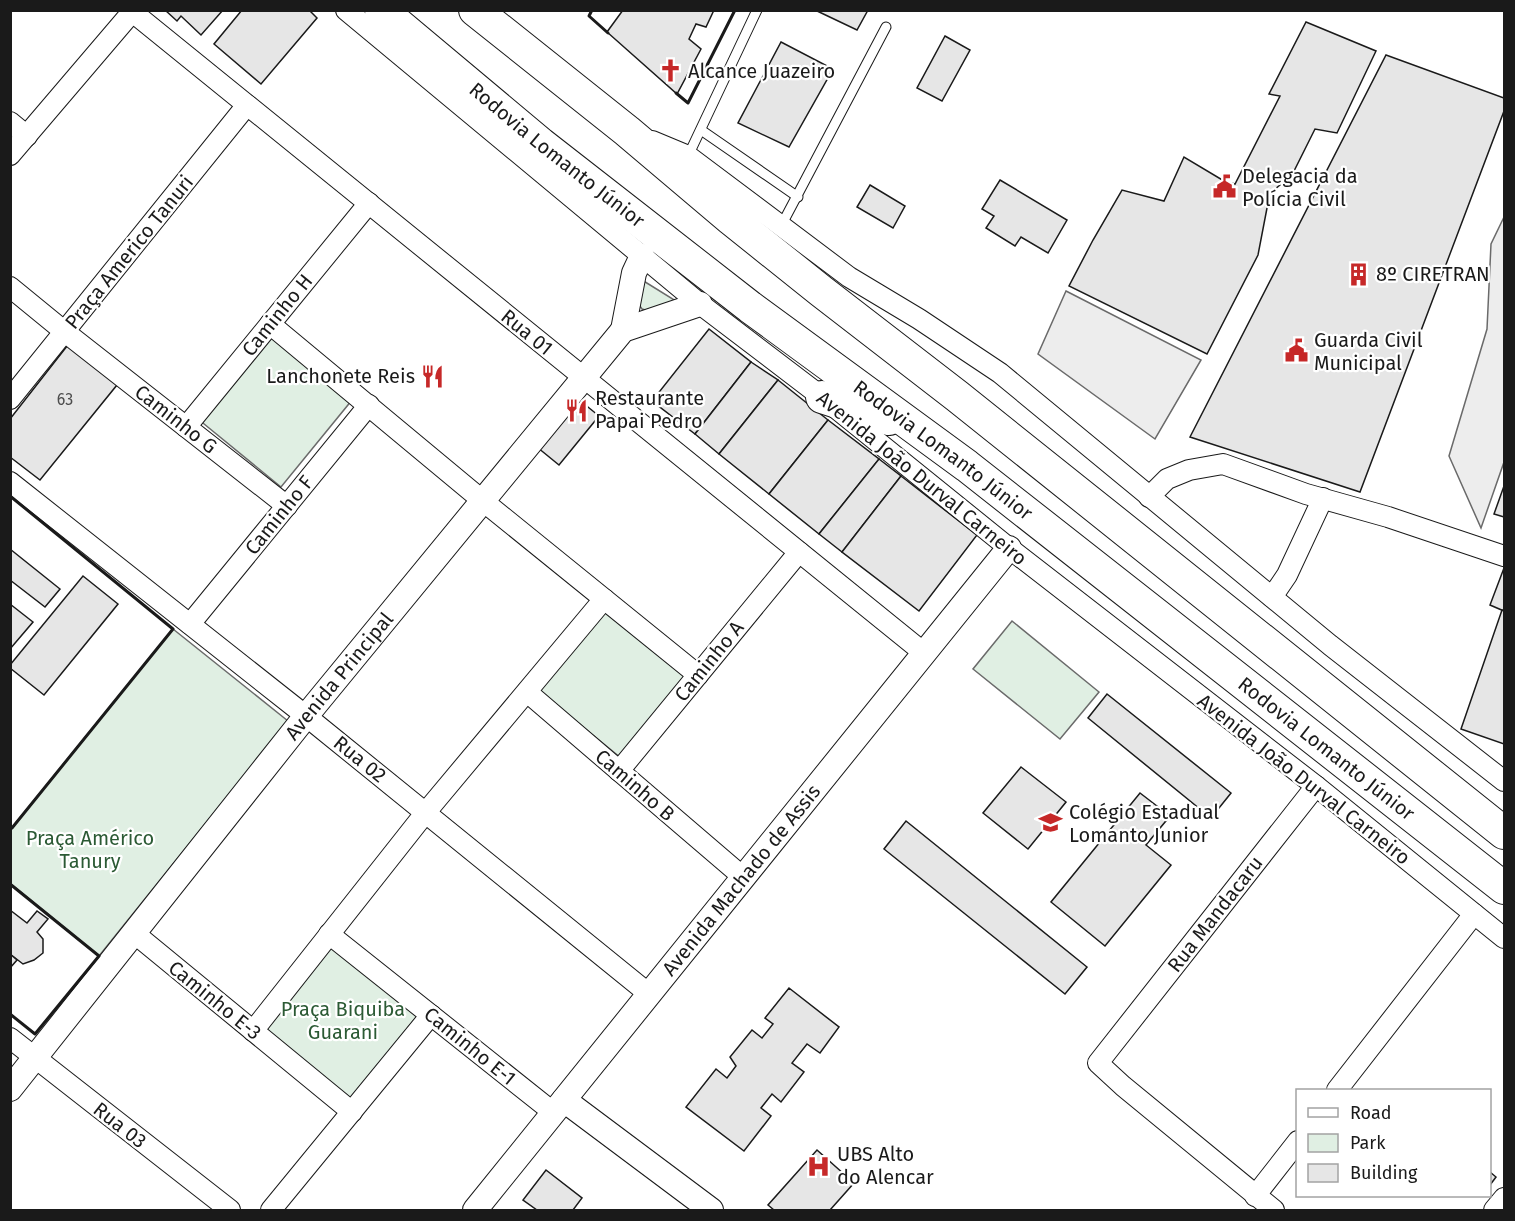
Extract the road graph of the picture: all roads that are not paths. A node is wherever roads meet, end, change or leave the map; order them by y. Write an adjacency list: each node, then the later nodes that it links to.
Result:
1 (346, 10): 17 (street, Avenida João Durval Carneiro)
2 (381, 10): 28 (highway, Rodovia Lomanto Júnior)
3 (476, 10): 10 (highway)
4 (757, 10): 9 (lane)
5 (131, 11): 7 (street, Rua 01); 11 (street)
6 (886, 27): 14 (lane)
7 (247, 105): 15 (street, Rua 01); 22 (street, Praça Americo Tanuri)
8 (10, 122): 11 (street)
9 (701, 130): 13 (lane); 14 (lane)
10 (627, 131): 13 (street); 48 (highway)
11 (27, 136): 12 (street)
12 (10, 155)
13 (688, 156): 16 (street)
14 (798, 197): 16 (lane)
15 (369, 203): 20 (street, Caminho H); 23 (street, Rua 01)
16 (781, 227): 30 (street)
17 (642, 256): 19 (street, Avenida João Durval Carneiro); 21 (street)
18 (10, 287): 22 (street, Caminho G)
19 (700, 304): 21 (street); 24 (street, Avenida João Durval Carneiro)
20 (270, 324): 26 (street); 27 (street, Caminho H)
21 (623, 330): 23 (street, Avenida Principal)
22 (65, 332): 25 (street, Praça Americo Tanuri); 27 (street, Caminho G)
23 (584, 378): 32 (street, Avenida Principal); 35 (street, Rua 01)
24 (822, 396): 28 (highway); 34 (street, Avenida João Durval Carneiro)
25 (10, 399)
26 (369, 405): 32 (street); 33 (street, Caminho F)
27 (186, 427): 33 (street, Caminho G)
28 (920, 429): 50 (highway, Rodovia Lomanto Júnior)
29 (10, 482): 39 (street, Rua 02)
30 (1149, 497): 31 (street); 37 (street)
31 (1323, 498): 36 (street); 37 (street)
32 (483, 501): 38 (street); 43 (street, Avenida Principal)
33 (287, 506): 39 (street, Caminho F)
34 (1009, 548): 40 (street, Avenida Machado de Assis); 46 (street, Avenida João Durval Carneiro)
35 (799, 552): 40 (street, Rua 01); 41 (street, Caminho A)
36 (1504, 556)
37 (1272, 597): 45 (street)
38 (604, 599): 41 (street); 42 (street)
39 (190, 624): 43 (street, Rua 02)
40 (924, 653): 49 (street, Avenida Machado de Assis)
41 (698, 675): 44 (street, Caminho A)
42 (527, 692): 44 (street, Caminho B); 47 (street)
43 (306, 716): 47 (street, Rua 02); 52 (street, Avenida Principal)
44 (619, 771): 49 (street, Caminho B)
45 (1504, 781)
46 (1316, 786): 51 (street, Avenida João Durval Carneiro); 65 (street, Rua Mandacaru)
47 (426, 813): 53 (street); 55 (street, Rua 02)
48 (1504, 833)
49 (743, 877): 55 (street, Avenida Machado de Assis)
50 (1504, 888)
51 (1474, 914): 54 (street, Avenida João Durval Carneiro); 61 (street)
52 (134, 933): 57 (street, Caminho E-3); 59 (street, Avenida Principal)
53 (330, 934): 56 (street, Caminho E-1); 57 (street)
54 (1504, 938)
55 (649, 994): 62 (street, Avenida Machado de Assis)
56 (431, 1015): 62 (street, Caminho E-1); 63 (street)
57 (253, 1030): 63 (street, Caminho E-3)
58 (10, 1038): 59 (street, Rua 03)
59 (35, 1058): 60 (street, Avenida Principal); 67 (street, Rua 03)
60 (10, 1089)
61 (1338, 1089)
62 (559, 1106): 69 (street, Avenida Machado de Assis); 70 (street)
63 (352, 1112): 68 (street)
64 (1296, 1144): 65 (street)
65 (1255, 1196): 71 (street)
66 (1504, 1198): 72 (street)
67 (230, 1210)
68 (271, 1210)
69 (475, 1210)
70 (711, 1210)
71 (1274, 1210)
72 (1494, 1210)

